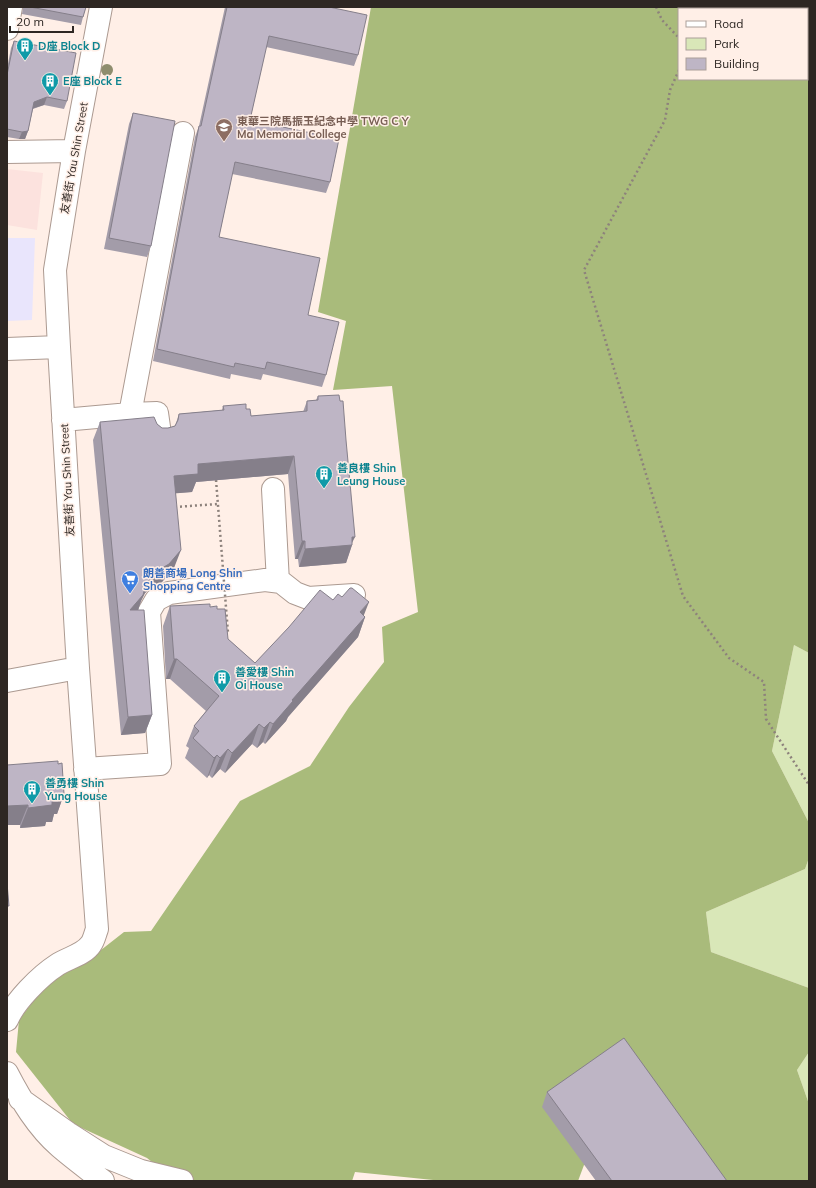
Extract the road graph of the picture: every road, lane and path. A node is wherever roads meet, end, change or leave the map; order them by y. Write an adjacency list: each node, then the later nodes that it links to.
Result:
1 (11, 7): 4 (street)
2 (101, 7): 8 (street, 友善街 Yau Shin Street)
3 (656, 7): 5 (path)
4 (7, 29)
5 (678, 37)
6 (678, 72): 25 (path)
7 (183, 133): 12 (street)
8 (74, 151): 9 (street); 10 (street, 友善街 Yau Shin Street)
9 (7, 152)
10 (59, 347): 11 (street); 13 (street, 友善街 Yau Shin Street)
11 (7, 349)
12 (130, 414): 13 (street); 14 (street)
13 (63, 420): 22 (street, 友善街 Yau Shin Street)
14 (160, 434)
15 (216, 480): 17 (path, bridge)
16 (272, 488): 19 (street)
17 (218, 504): 18 (path); 21 (path, bridge)
18 (169, 507)
19 (278, 582): 20 (street); 24 (street)
20 (354, 595)
21 (223, 634)
22 (78, 668): 23 (street); 24 (street, 友善街 Yau Shin Street)
23 (7, 681)
24 (85, 769): 26 (street, 友善街 Yau Shin Street)
25 (809, 785)
26 (8, 1016)
27 (7, 1073): 28 (street)
28 (20, 1099): 29 (street); 30 (street)
29 (103, 1181)
30 (182, 1181)

